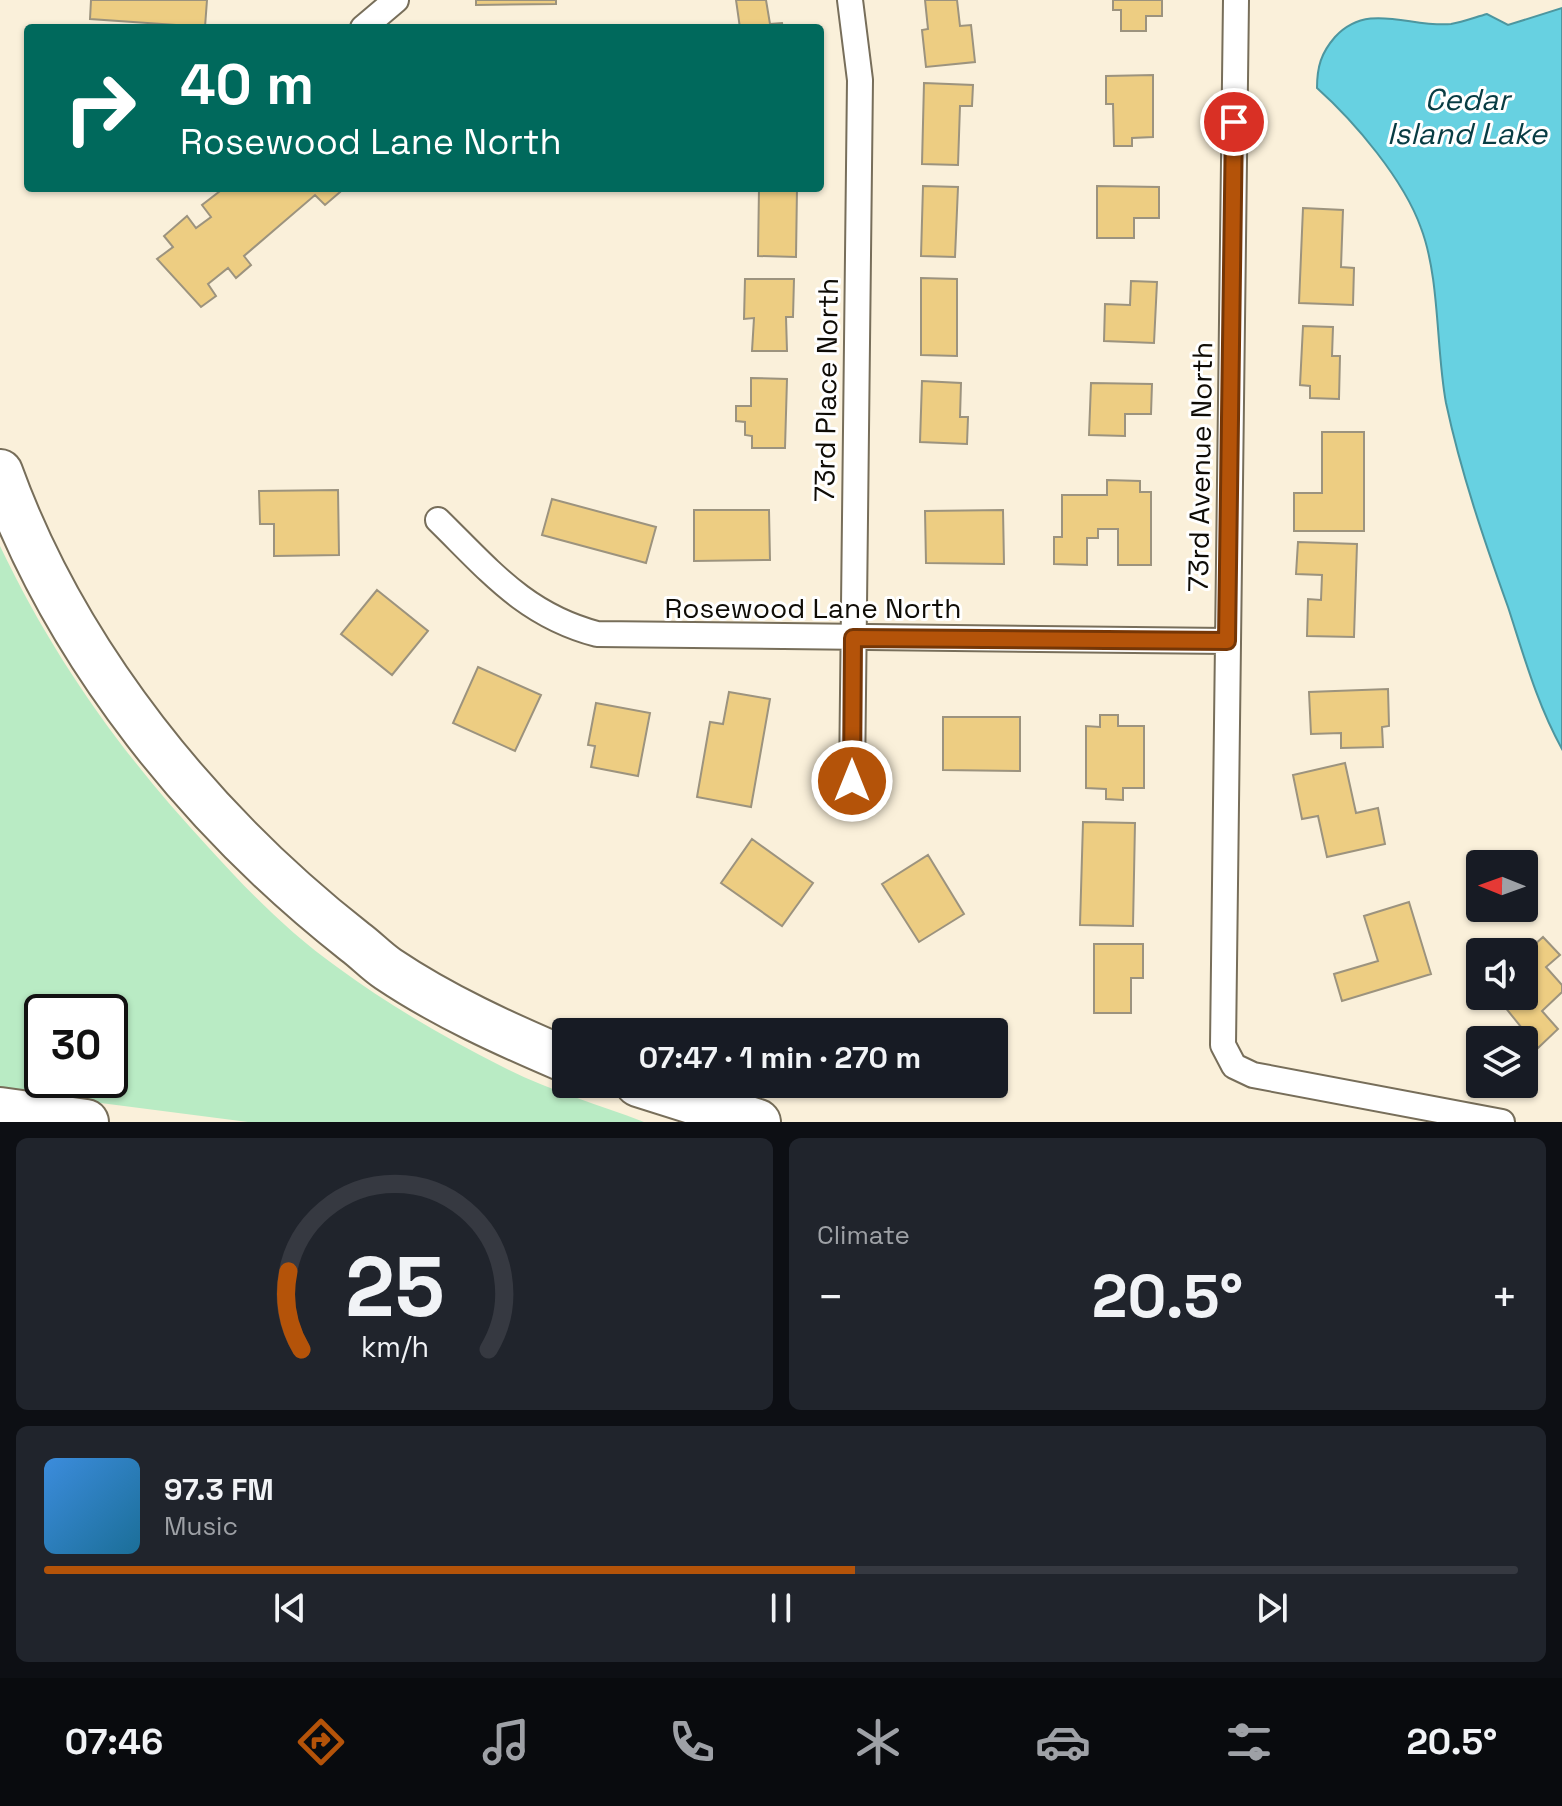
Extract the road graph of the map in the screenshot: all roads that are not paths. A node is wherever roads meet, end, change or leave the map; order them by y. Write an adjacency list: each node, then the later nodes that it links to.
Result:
1 (396, 0): 4 (street)
2 (850, 0): 7 (street, 73rd Place North)
3 (1236, 0): 8 (street, 73rd Avenue North)
4 (368, 24)
5 (0, 472): 10 (highway)
6 (438, 520): 7 (street, Rosewood Lane North)
7 (853, 638): 8 (street, Rosewood Lane North); 9 (street, 73rd Place North)
8 (1227, 641): 15 (street, 73rd Avenue North)
9 (852, 781)
10 (552, 1054)
11 (682, 1098): 14 (highway)
12 (0, 1110): 13 (highway)
13 (86, 1122)
14 (758, 1122)
15 (1502, 1122)

